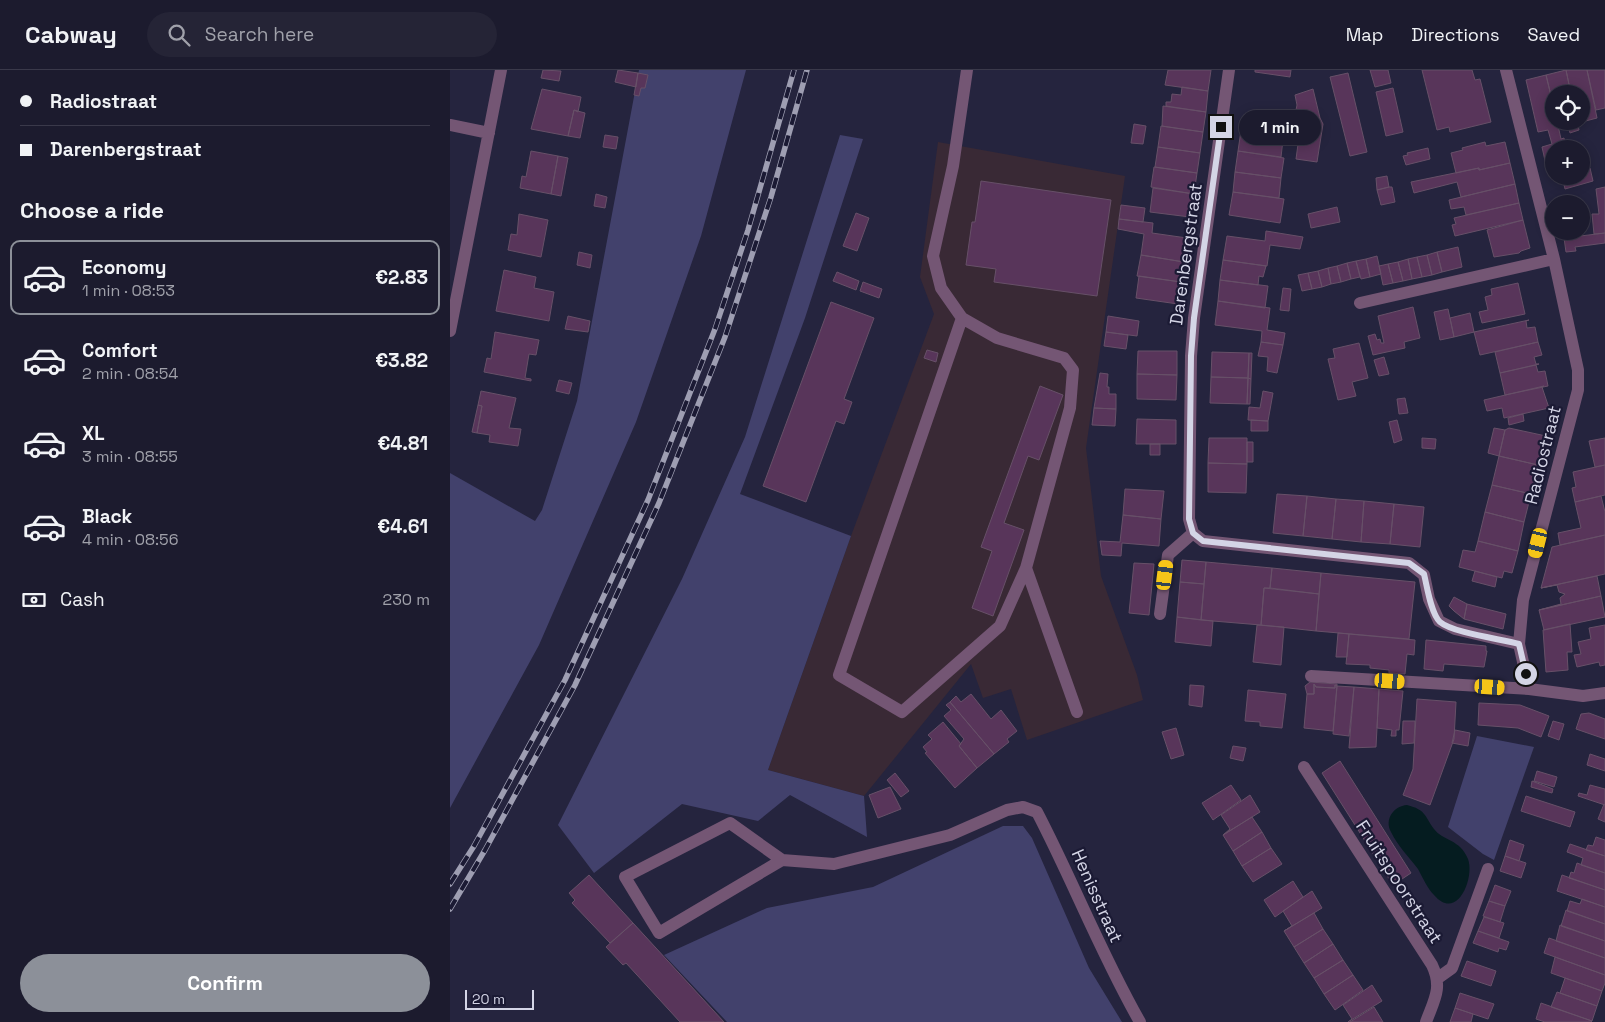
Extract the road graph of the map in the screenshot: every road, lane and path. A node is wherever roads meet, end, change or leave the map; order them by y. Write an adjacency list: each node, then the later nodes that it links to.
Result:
1 (501, 70): 6 (street)
2 (967, 70): 9 (street)
3 (1229, 70): 11 (street, Darenbergstraat)
4 (1506, 70): 7 (street, Radiostraat)
5 (450, 125): 6 (street)
6 (489, 133): 10 (street)
7 (1554, 259): 8 (street); 14 (street, Radiostraat)
8 (1360, 303)
9 (962, 318): 12 (street); 12 (street)
10 (450, 331)
11 (1193, 533): 13 (street); 14 (street)
12 (1026, 568): 18 (street)
13 (1160, 614)
14 (1519, 644): 16 (street, Radiostraat)
15 (1311, 676): 16 (street)
16 (1529, 689): 17 (street)
17 (1605, 693)
18 (1077, 712)
19 (1304, 767): 22 (street, Fruitspoorstraat)
20 (782, 860): 20 (street); 23 (street, Henisstraat)
21 (1488, 869): 22 (street)
22 (1438, 978): 24 (street)
23 (1140, 1022)
24 (1426, 1022)

